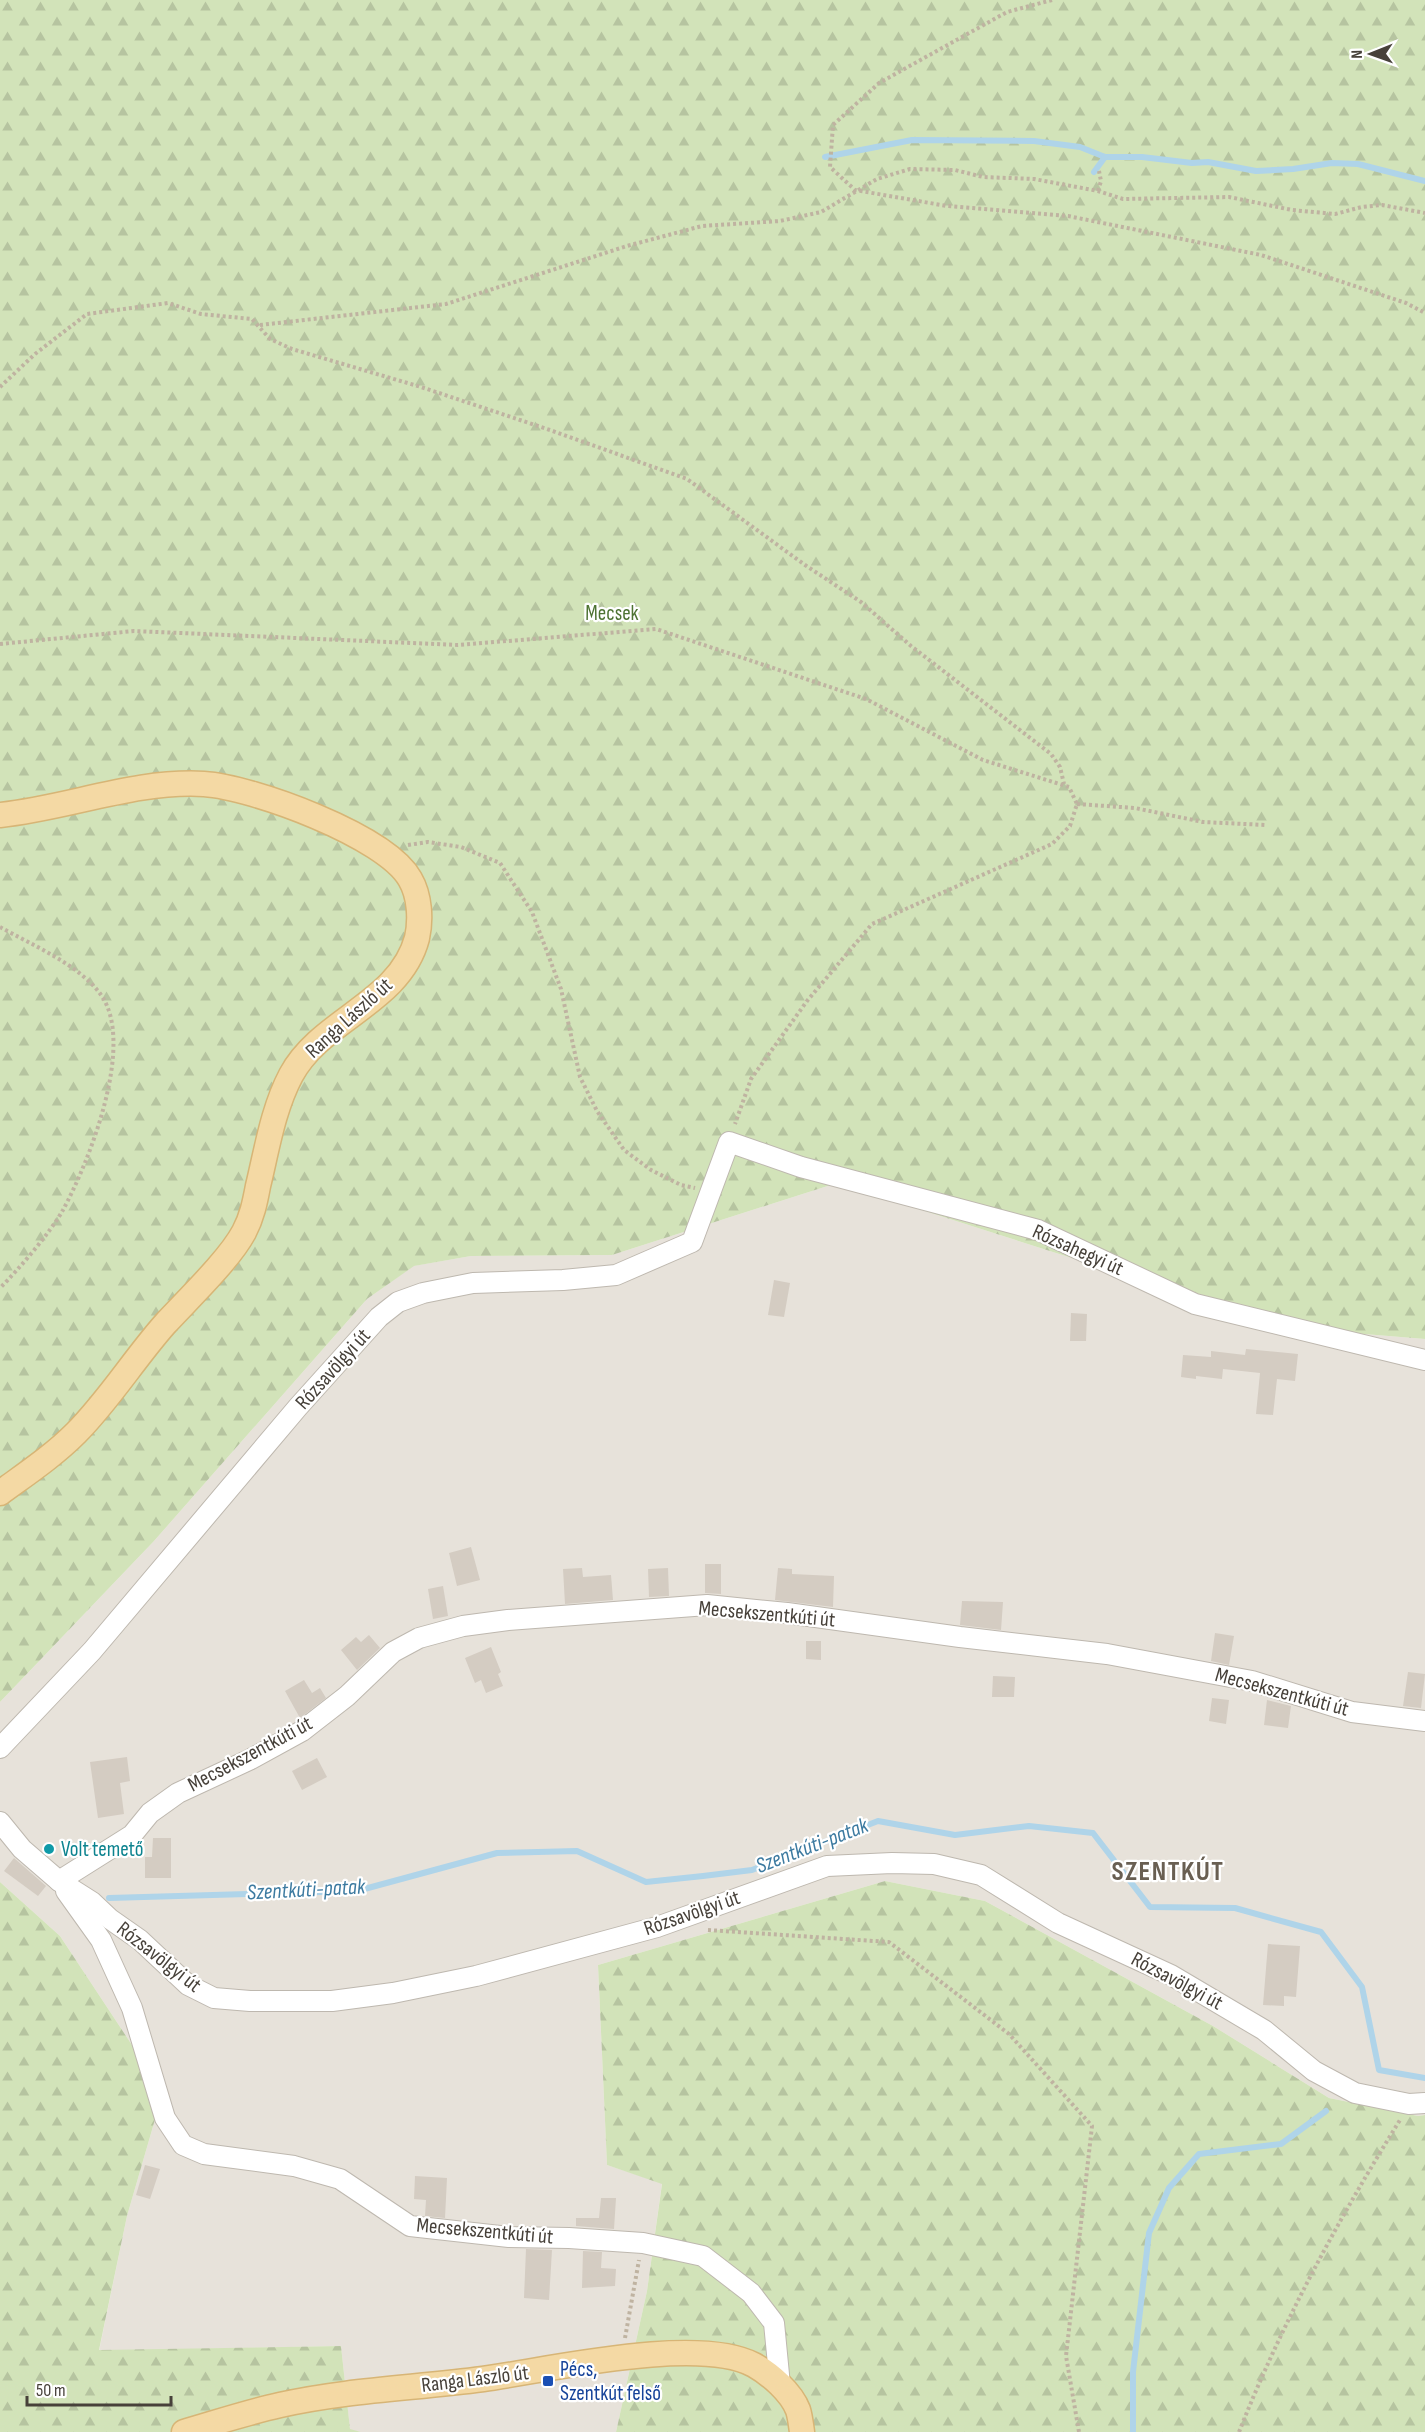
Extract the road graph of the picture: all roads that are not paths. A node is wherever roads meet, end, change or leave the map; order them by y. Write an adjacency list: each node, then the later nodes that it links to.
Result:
1 (0, 815): 4 (main road, Ranga László út)
2 (729, 1142): 3 (street, Rózsahegyi út); 6 (street, Rózsavölgyi út)
3 (1425, 1360)
4 (0, 1493)
5 (1425, 1721): 8 (street, Mecsekszentkúti út)
6 (0, 1748)
7 (0, 1822): 8 (street, Rózsavölgyi út)
8 (59, 1881): 9 (street, Rózsavölgyi út); 10 (street, Mecsekszentkúti út)
9 (1417, 2103)
10 (780, 2385): 11 (main road, Ranga László út); 12 (main road, Ranga László út)
11 (183, 2432)
12 (802, 2432)

